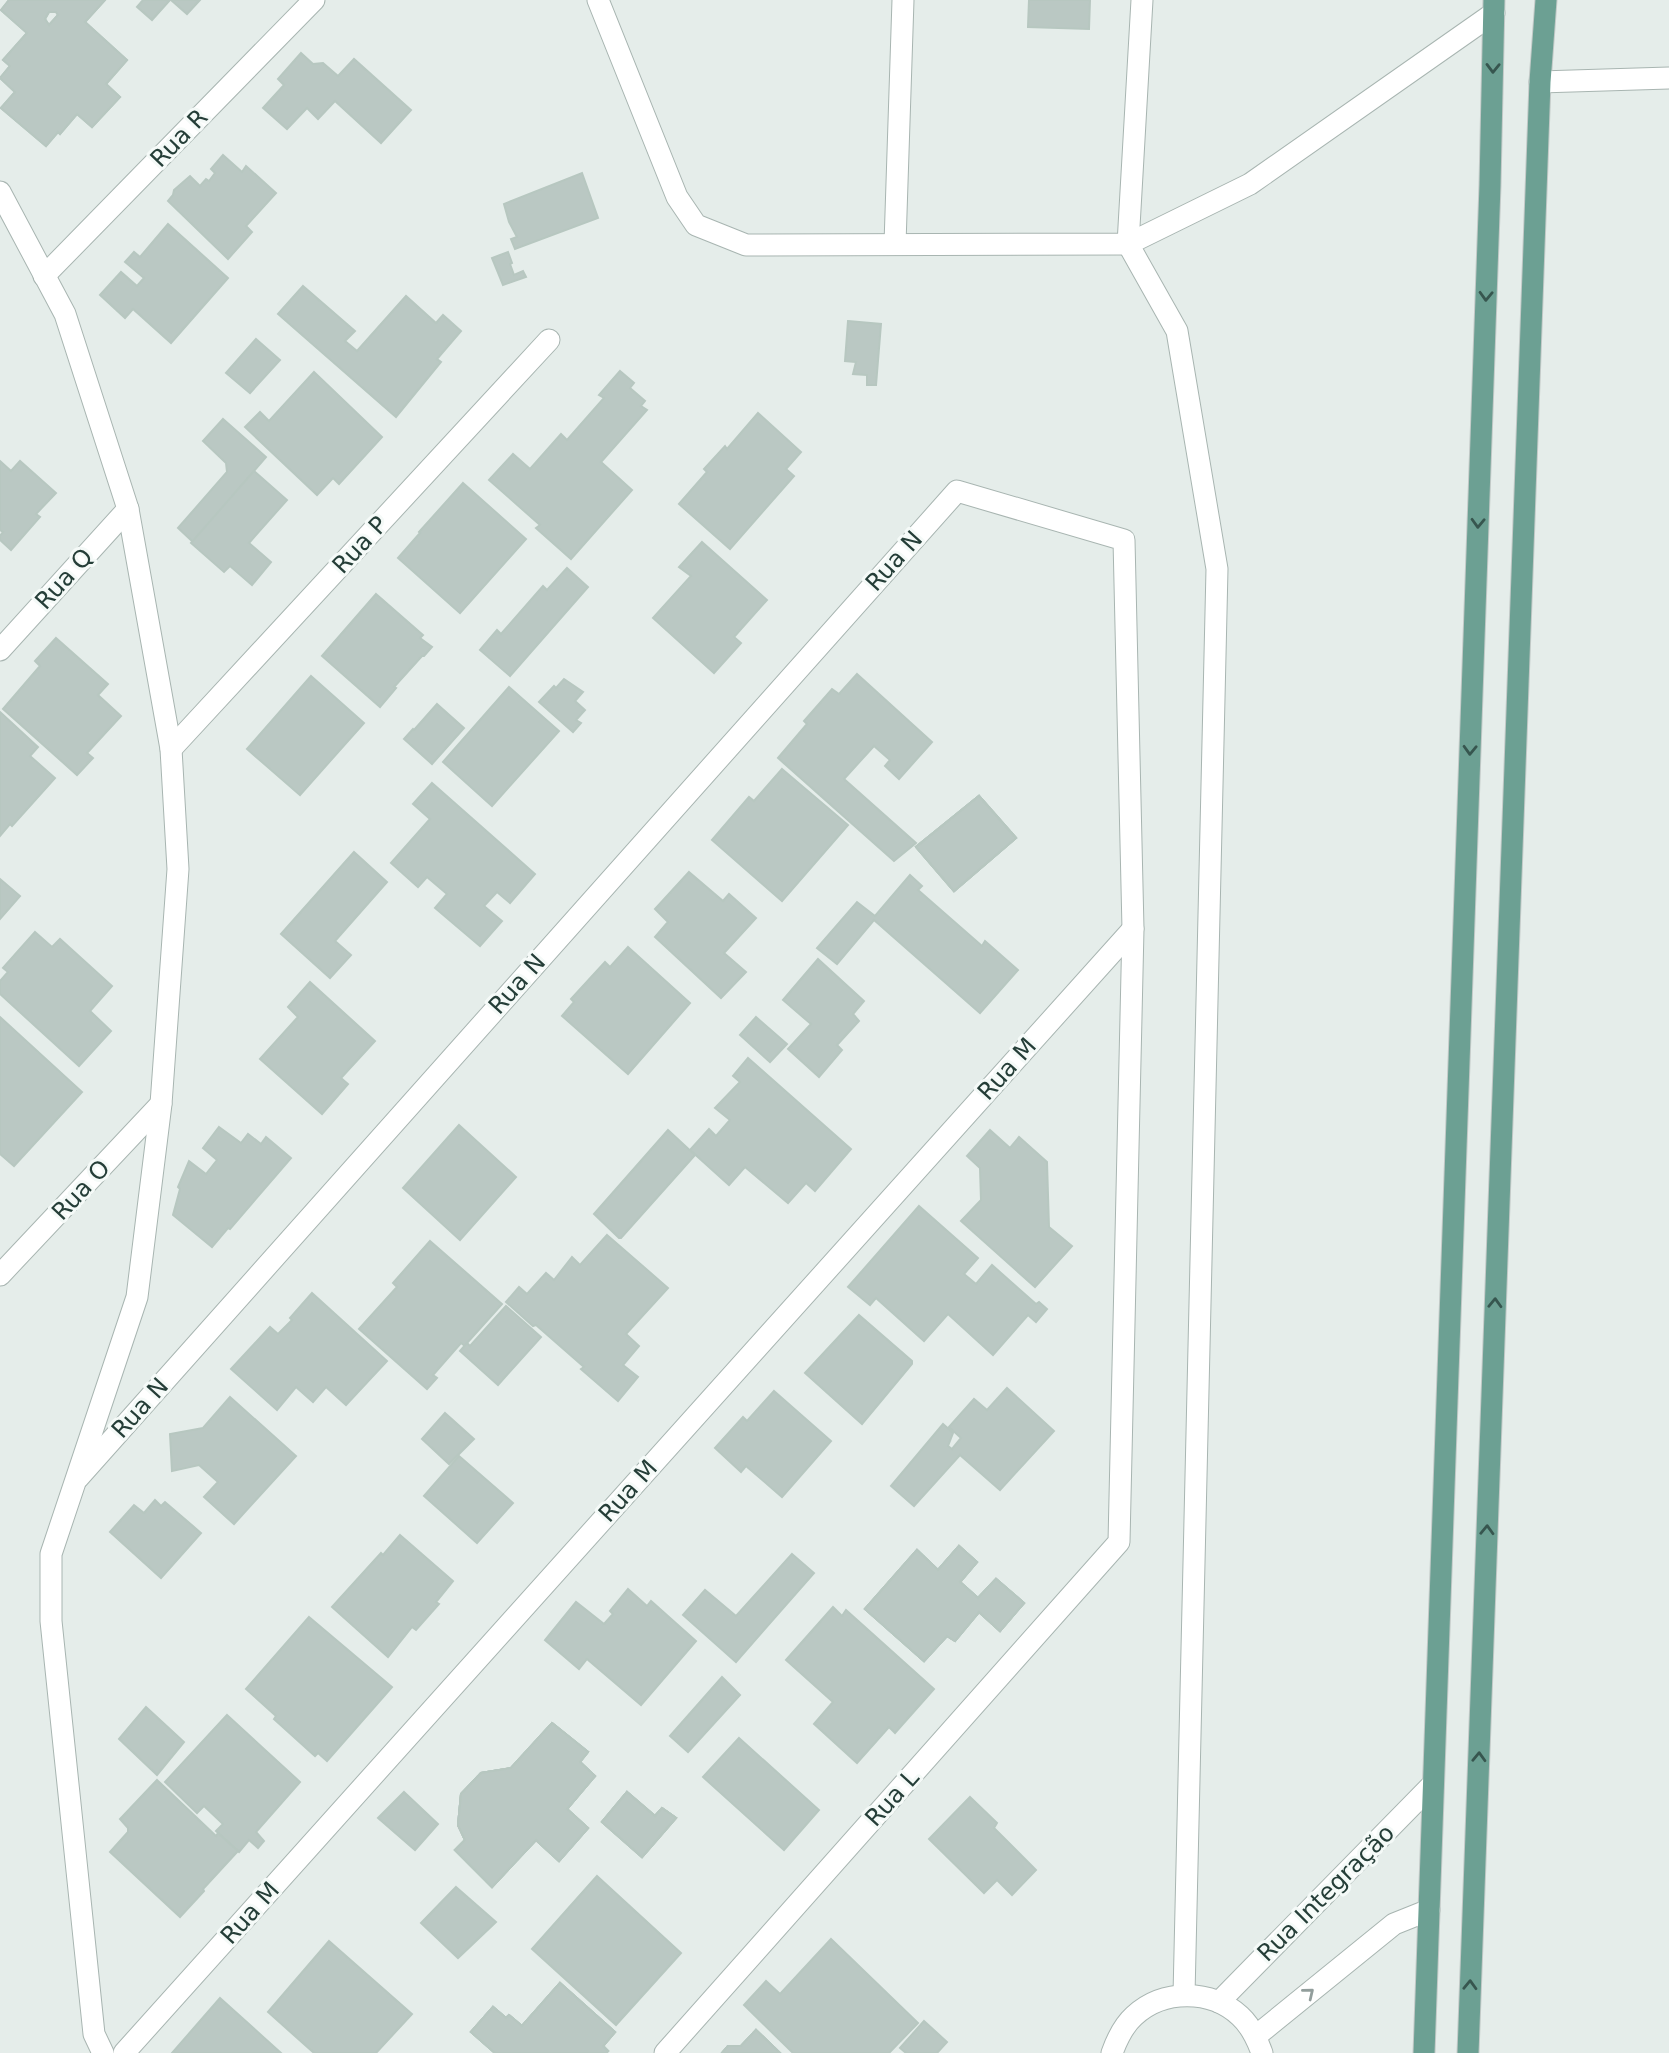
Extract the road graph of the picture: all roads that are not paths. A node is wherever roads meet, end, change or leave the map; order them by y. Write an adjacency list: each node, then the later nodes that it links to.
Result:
1 (314, 0): 12 (street, Rua R)
2 (598, 0): 10 (street)
3 (903, 0): 10 (street)
4 (1142, 0): 11 (street)
5 (1546, 0): 8 (main road)
6 (1494, 7): 11 (street); 21 (main road, one-way to 21)
7 (1669, 78): 8 (street)
8 (1540, 82): 31 (main road, one-way to 8)
9 (0, 191): 12 (street)
10 (895, 244): 11 (street)
11 (1128, 244): 23 (street)
12 (44, 276): 14 (street)
13 (549, 340): 16 (street, Rua P)
14 (128, 509): 15 (street, Rua Q); 16 (street)
15 (0, 650)
16 (171, 749): 18 (street)
17 (1133, 929): 20 (street, Rua N); 27 (street, Rua M); 28 (street, Rua L)
18 (161, 1104): 19 (street, Rua O); 20 (street)
19 (0, 1275)
20 (78, 1478): 26 (street)
21 (1433, 1784): 22 (main road); 24 (street, Rua Integração)
22 (1429, 1910): 25 (street, one-way to 22); 30 (main road)
23 (1184, 1995): 24 (street); 29 (street)
24 (1219, 2002): 25 (street)
25 (1259, 2044)
26 (103, 2053)
27 (124, 2053)
28 (666, 2053)
29 (1112, 2053)
30 (1424, 2053)
31 (1468, 2053)

